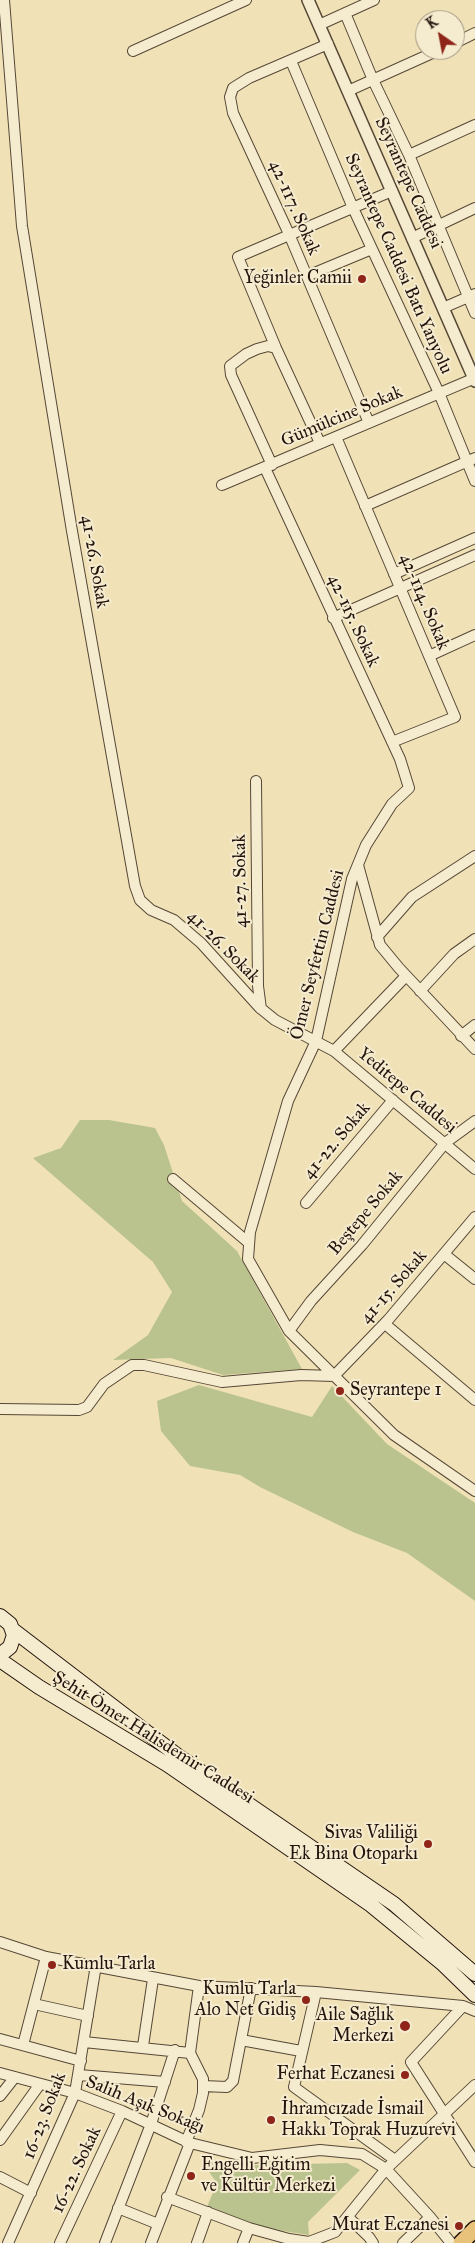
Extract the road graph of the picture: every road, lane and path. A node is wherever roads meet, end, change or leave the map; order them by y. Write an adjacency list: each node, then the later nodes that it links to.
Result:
1 (4, 0): 53 (street, 41-26. Sokak)
2 (246, 0): 8 (street)
3 (308, 0): 6 (street, Seyrantepe Caddesi)
4 (374, 0): 5 (street)
5 (345, 13): 6 (street); 11 (street)
6 (319, 25): 7 (street, Seyrantepe Caddesi)
7 (328, 44): 10 (street); 12 (street, Seyrantepe Caddesi)
8 (133, 51)
9 (417, 60): 11 (street)
10 (291, 61): 16 (street, Seyrantepe Caddesi Batı Yanyolu); 19 (street, 42-117. Sokak)
11 (373, 80): 12 (street); 14 (street)
12 (348, 91): 15 (street, Seyrantepe Caddesi)
13 (475, 125): 14 (street)
14 (409, 155): 18 (street)
15 (392, 191): 16 (street); 20 (street, Seyrantepe Caddesi)
16 (353, 208): 19 (street); 21 (street, Seyrantepe Caddesi Batı Yanyolu)
17 (475, 208): 18 (street)
18 (438, 225): 20 (street); 23 (street)
19 (289, 234): 22 (street, 42-117. Sokak); 26 (street)
20 (412, 238): 24 (street, Seyrantepe Caddesi)
21 (372, 249): 22 (street); 28 (street, Seyrantepe Caddesi Batı Yanyolu)
22 (307, 276): 29 (street, 42-117. Sokak)
23 (471, 295): 24 (street); 25 (street)
24 (443, 308): 27 (street, Seyrantepe Caddesi)
25 (475, 313)
26 (276, 348): 31 (street); 33 (street, 42-115. Sokak)
27 (475, 379): 28 (street, Gümülcine Sokak)
28 (439, 393): 29 (street, Gümülcine Sokak); 32 (street, Seyrantepe Caddesi Batı Yanyolu)
29 (369, 423): 30 (street, Gümülcine Sokak)
30 (336, 437): 31 (street, Gümülcine Sokak); 36 (street, 42-114. Sokak)
31 (320, 443): 33 (street, Gümülcine Sokak)
32 (471, 460): 34 (street, Seyrantepe Caddesi Batı Yanyolu); 36 (street)
33 (269, 466): 35 (street, Gümülcine Sokak); 41 (street, 42-115. Sokak)
34 (475, 482)
35 (222, 485)
36 (365, 506): 39 (street, 42-114. Sokak)
37 (475, 538): 39 (street)
38 (475, 555): 40 (street)
39 (394, 574): 40 (street, 42-114. Sokak)
40 (400, 588): 41 (street); 43 (street, 42-114. Sokak)
41 (334, 618): 44 (street, 42-115. Sokak)
42 (475, 635): 43 (street)
43 (429, 656): 44 (street, 42-114. Sokak)
44 (392, 742): 46 (street, 42-115. Sokak)
45 (256, 781): 53 (street, 41-27. Sokak)
46 (409, 788): 48 (street, Ömer Seyfettin Caddesi)
47 (475, 856): 49 (street)
48 (358, 865): 49 (street); 56 (street, Ömer Seyfettin Caddesi)
49 (377, 938): 51 (street)
50 (475, 939): 52 (street)
51 (406, 976): 52 (street); 58 (street)
52 (420, 991): 55 (street)
53 (262, 1009): 56 (street, 41-26. Sokak)
54 (475, 1025): 55 (street)
55 (461, 1036): 57 (street)
56 (316, 1041): 58 (street, Yeditepe Caddesi); 66 (street, Ömer Seyfettin Caddesi)
57 (475, 1049)
58 (334, 1051): 59 (street, Yeditepe Caddesi)
59 (393, 1100): 61 (street, Yeditepe Caddesi); 64 (street, 41-22. Sokak)
60 (475, 1121): 61 (street, Beştepe Sokak)
61 (445, 1143): 62 (street, Yeditepe Caddesi); 70 (street, Beştepe Sokak)
62 (475, 1169)
63 (173, 1179): 66 (street)
64 (306, 1203)
65 (475, 1217): 67 (street, 41-15. Sokak)
66 (249, 1243): 70 (street, Ömer Seyfettin Caddesi)
67 (444, 1254): 68 (street); 69 (street, 41-15. Sokak)
68 (475, 1279)
69 (385, 1324): 71 (street, 41-15. Sokak); 72 (street)
70 (288, 1331): 71 (street, Ömer Seyfettin Caddesi)
71 (334, 1376): 73 (street); 74 (street, Ömer Seyfettin Caddesi)
72 (475, 1400)
73 (0, 1409)
74 (475, 1491)
75 (0, 1616): 76 (main road, Şehit Ömer Halisdemir Caddesi)
76 (13, 1630): 77 (main road); 82 (main road, Şehit Ömer Halisdemir Caddesi)
77 (0, 1654)
78 (0, 1660): 87 (main road, Şehit Ömer Halisdemir Caddesi)
79 (0, 1942): 80 (street)
80 (46, 1957): 81 (street); 88 (street)
81 (96, 1965): 83 (street); 91 (street, 16-23. Sokak)
82 (475, 1974)
83 (153, 1979): 84 (street); 96 (street)
84 (199, 1986): 85 (street); 99 (street)
85 (252, 1988): 86 (street); 93 (street)
86 (316, 1992): 89 (street); 98 (street)
87 (475, 1995)
88 (34, 2004): 91 (street); 95 (street)
89 (463, 2006): 90 (street); 111 (street)
90 (475, 2011)
91 (88, 2016): 94 (street, 16-23. Sokak)
92 (0, 2039): 95 (street)
93 (241, 2040): 98 (street); 107 (street)
94 (84, 2042): 96 (street); 100 (street, 16-23. Sokak)
95 (23, 2045): 100 (street)
96 (143, 2046): 97 (street)
97 (175, 2050): 99 (street); 104 (street)
98 (301, 2051): 115 (street)
99 (190, 2053): 107 (street)
100 (81, 2061): 102 (street, 16-23. Sokak)
101 (0, 2073): 103 (street, Salih Aşık Sokağı)
102 (79, 2075): 104 (street); 108 (street, 16-23. Sokak)
103 (15, 2077): 105 (street, Salih Aşık Sokağı); 109 (street)
104 (165, 2082): 112 (street)
105 (40, 2084): 108 (street, Salih Aşık Sokağı); 113 (street)
106 (475, 2085): 111 (street)
107 (203, 2086): 114 (street)
108 (75, 2093): 110 (street, Salih Aşık Sokağı); 119 (street, 16-23. Sokak)
109 (0, 2096)
110 (122, 2111): 112 (street, Salih Aşık Sokağı); 130 (street, 16-22. Sokak)
111 (444, 2114): 115 (street); 116 (street)
112 (151, 2124): 114 (street, Salih Aşık Sokağı); 121 (street)
113 (0, 2140)
114 (188, 2143): 117 (street, Salih Aşık Sokağı); 120 (street)
115 (395, 2160): 117 (street)
116 (475, 2162)
117 (386, 2169): 123 (street); 124 (street, Salih Aşık Sokağı)
118 (0, 2177): 119 (street)
119 (30, 2193): 129 (street, 16-23. Sokak)
120 (167, 2197): 122 (street); 125 (street)
121 (118, 2208): 125 (street); 131 (street)
122 (208, 2212): 126 (street); 133 (street)
123 (348, 2217): 128 (street); 135 (street)
124 (430, 2217): 136 (street); 137 (street, Salih Aşık Sokağı)
125 (158, 2224): 132 (street)
126 (249, 2228): 128 (street); 134 (street)
127 (475, 2229): 138 (main road)
128 (288, 2241)
129 (8, 2243)
130 (60, 2243)
131 (105, 2243)
132 (151, 2243)
133 (197, 2243)
134 (243, 2243)
135 (373, 2243)
136 (403, 2243)
137 (451, 2243)
138 (461, 2243)

